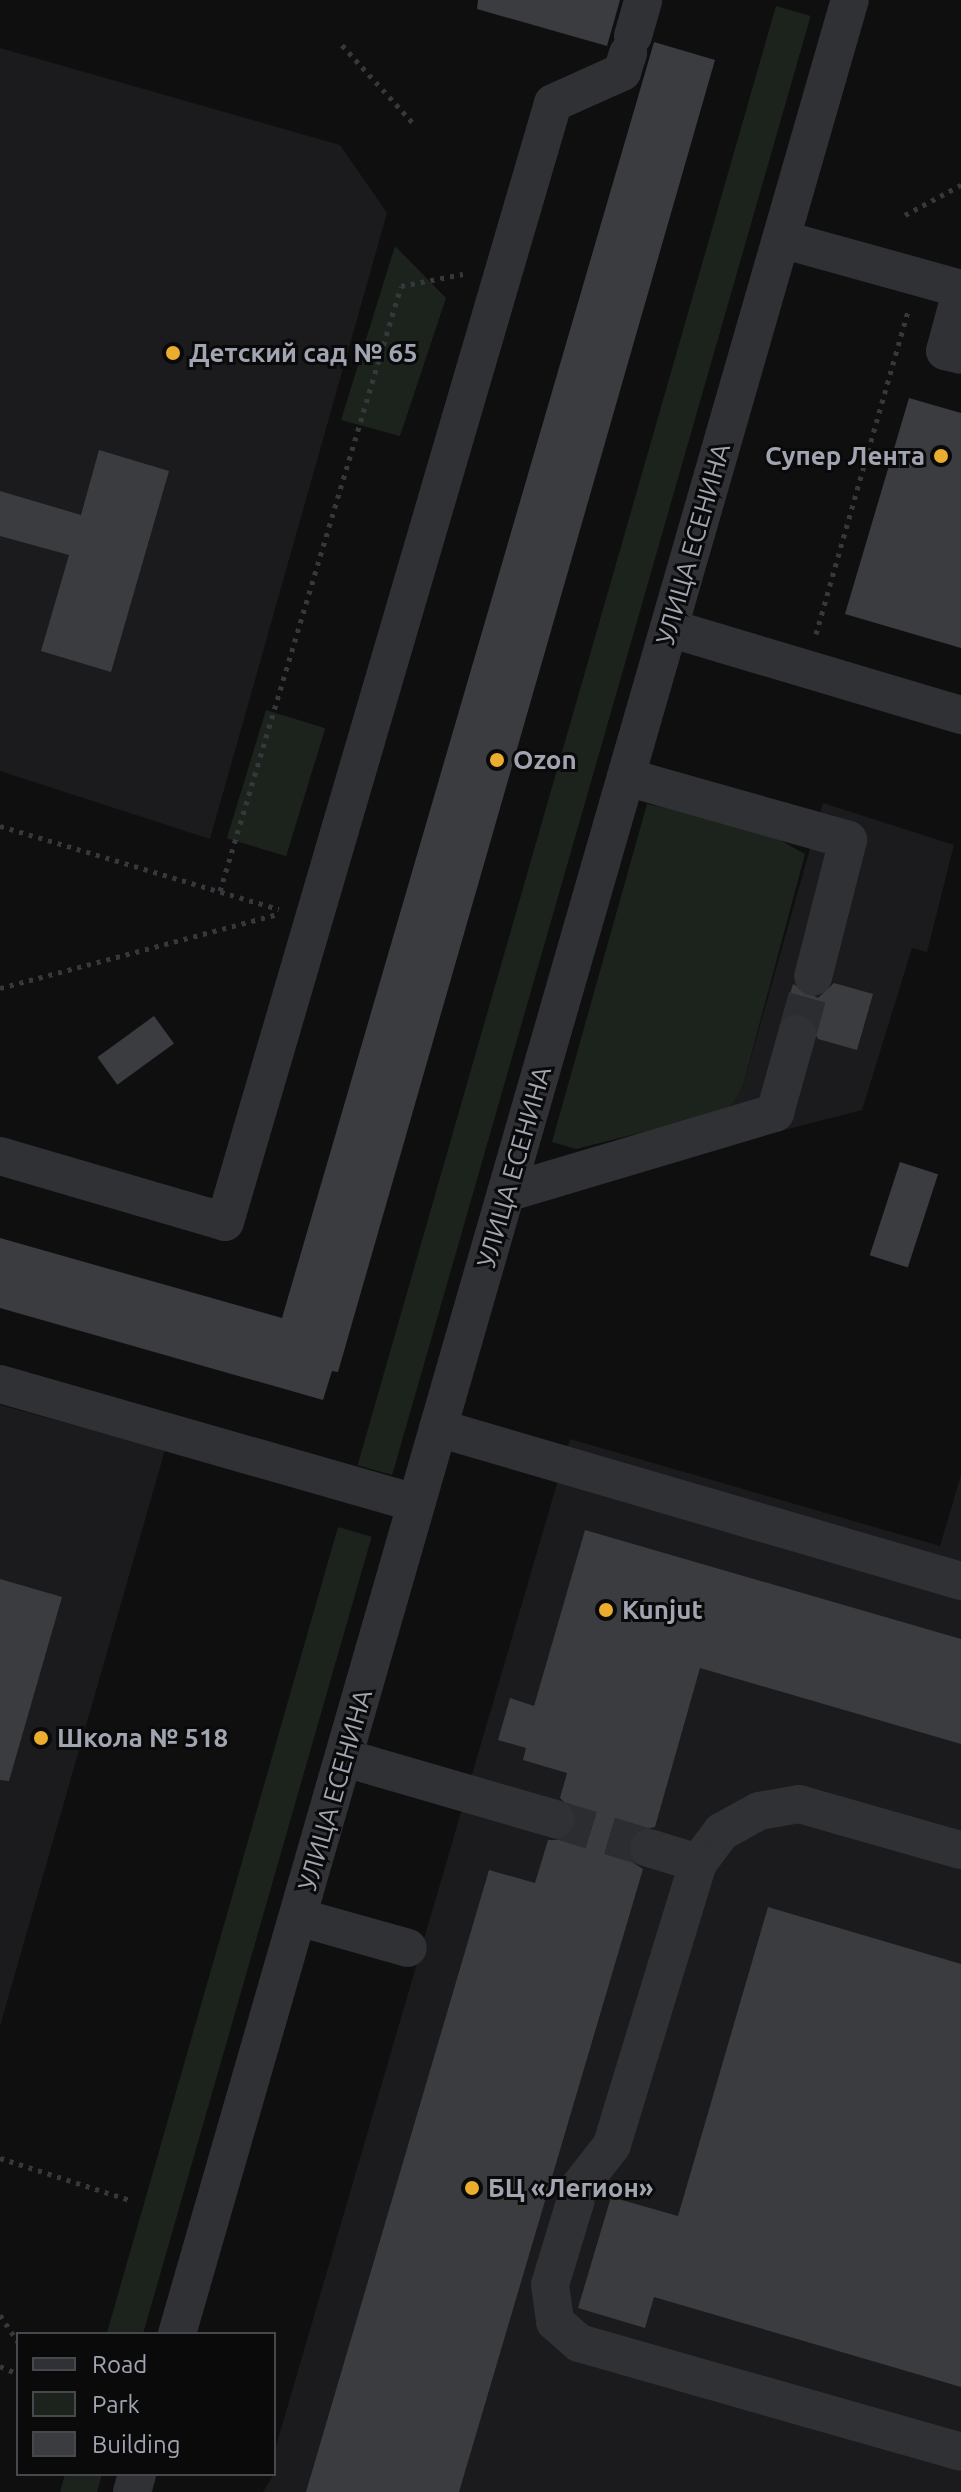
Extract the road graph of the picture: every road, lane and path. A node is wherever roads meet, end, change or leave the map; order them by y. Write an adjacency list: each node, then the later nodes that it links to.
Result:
1 (643, 0): 8 (street)
2 (850, 0): 7 (street, УЛИЦА ЕСЕНИНА)
3 (342, 45): 4 (path)
4 (413, 123)
5 (961, 185): 6 (path)
6 (905, 215)
7 (781, 239): 9 (street); 12 (street, УЛИЦА ЕСЕНИНА)
8 (506, 266): 17 (path); 21 (street)
9 (918, 277): 10 (street); 13 (path)
10 (961, 291): 11 (street)
11 (961, 355)
12 (669, 628): 13 (street); 15 (street, УЛИЦА ЕСЕНИНА)
13 (806, 669): 14 (street)
14 (961, 715)
15 (626, 777): 18 (street); 22 (street, УЛИЦА ЕСЕНИНА)
16 (0, 826): 17 (path)
17 (220, 891): 19 (path)
18 (813, 977)
19 (0, 988)
20 (797, 1034): 22 (street)
21 (0, 1156)
22 (506, 1193): 24 (street, УЛИЦА ЕСЕНИНА)
23 (0, 1384): 25 (street)
24 (438, 1428): 25 (street, УЛИЦА ЕСЕНИНА); 26 (street)
25 (416, 1503): 27 (street, УЛИЦА ЕСЕНИНА)
26 (961, 1581)
27 (345, 1758): 28 (street); 32 (street, УЛИЦА ЕСЕНИНА)
28 (555, 1819)
29 (649, 1848): 31 (street)
30 (961, 1850): 31 (street)
31 (698, 1863): 39 (street)
32 (298, 1917): 33 (street); 37 (street, УЛИЦА ЕСЕНИНА)
33 (408, 1948)
34 (0, 2158): 35 (path)
35 (133, 2201)
36 (0, 2315): 38 (path)
37 (178, 2332)
38 (16, 2339)
39 (961, 2452)

